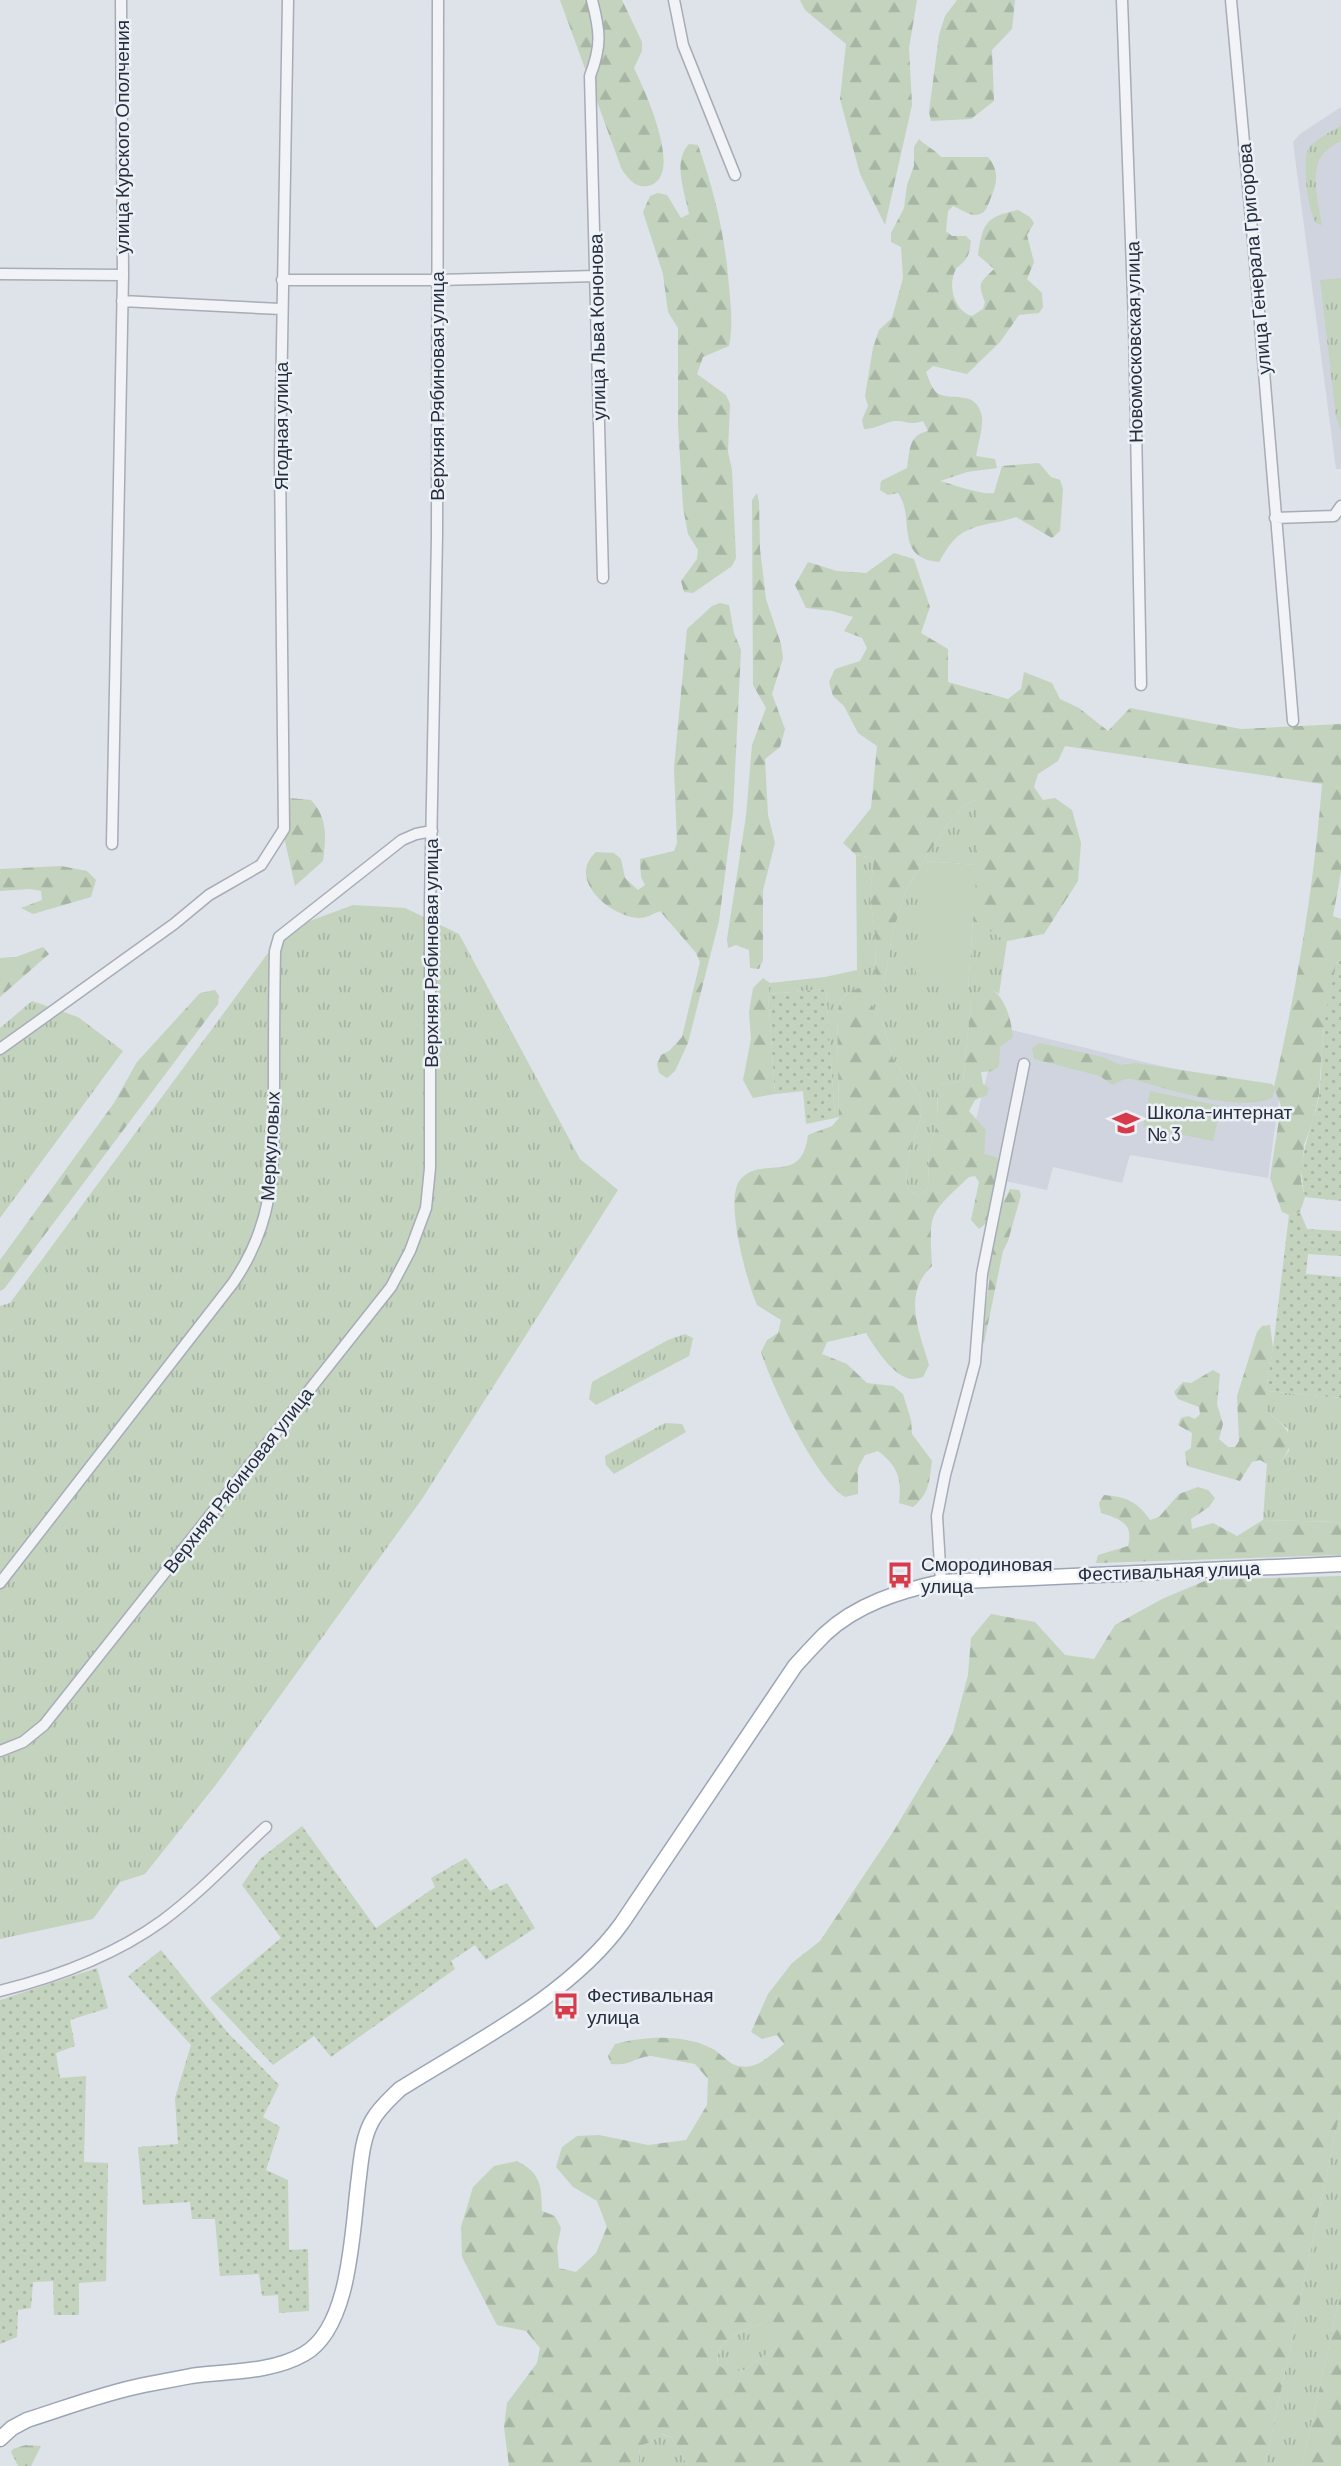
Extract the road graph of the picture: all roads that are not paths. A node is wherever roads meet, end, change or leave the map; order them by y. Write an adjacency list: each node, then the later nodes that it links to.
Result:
1 (121, 0): 10 (street, улица Курского Ополчения)
2 (288, 0): 12 (street, Ягодная улица)
3 (438, 0): 13 (street, Верхняя Рябиновая улица)
4 (592, 0): 11 (street, улица Льва Кононова)
5 (674, 0): 8 (street)
6 (1122, 0): 19 (street, Новомосковская улица)
7 (1230, 0): 17 (street, улица Генерала Григорова)
8 (736, 175)
9 (0, 274): 10 (street)
10 (123, 275): 14 (street, улица Курского Ополчения)
11 (597, 276): 13 (street); 18 (street, улица Льва Кононова)
12 (282, 280): 13 (street); 15 (street, Ягодная улица)
13 (436, 280): 21 (street, Верхняя Рябиновая улица)
14 (122, 301): 15 (street); 22 (street, улица Курского Ополчения)
15 (281, 309): 23 (street, Ягодная улица)
16 (1341, 506): 17 (street)
17 (1275, 518): 20 (street, улица Генерала Григорова)
18 (603, 578)
19 (1141, 685)
20 (1293, 721)
21 (432, 831): 27 (street, Меркуловых); 28 (street, Верхняя Рябиновая улица)
22 (112, 844)
23 (0, 1049)
24 (1024, 1064): 26 (street)
25 (1341, 1564): 26 (main road, Фестивальная улица)
26 (941, 1582): 31 (main road, Фестивальная улица)
27 (0, 1583)
28 (0, 1751)
29 (266, 1826): 30 (street)
30 (0, 1991)
31 (0, 2439)

